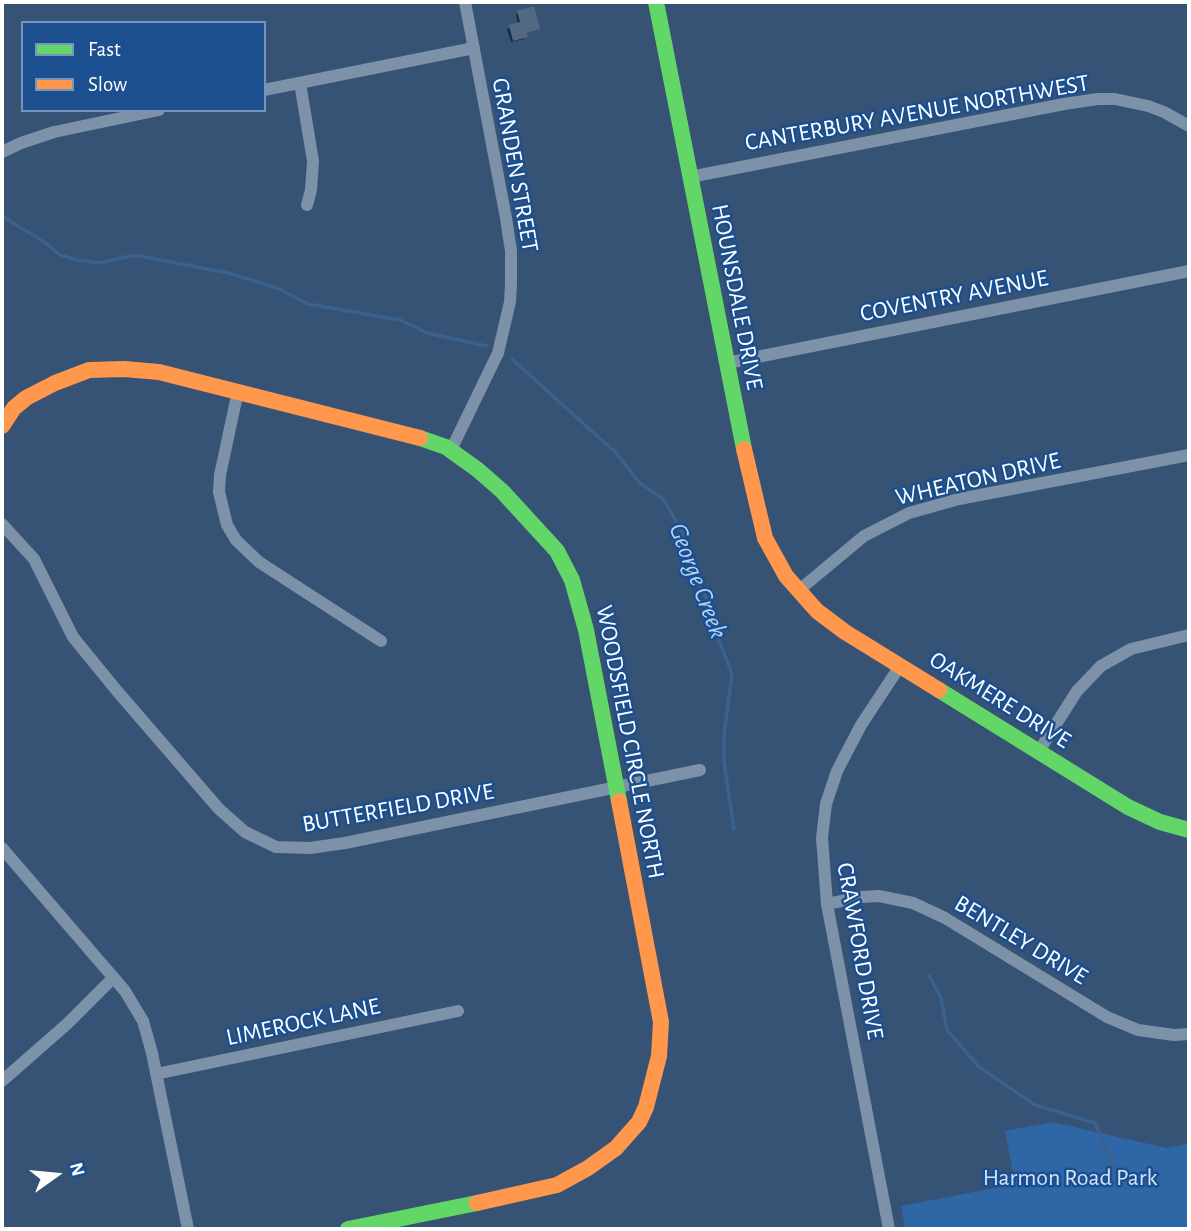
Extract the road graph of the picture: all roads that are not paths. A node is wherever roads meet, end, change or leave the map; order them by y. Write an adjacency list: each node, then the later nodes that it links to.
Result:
1 (465, 2): 3 (street, GRANDEN STREET)
2 (657, 2): 9 (street, HOUNSDALE DRIVE)
3 (474, 48): 4 (street); 15 (street, GRANDEN STREET)
4 (300, 83): 5 (street); 10 (street)
5 (266, 90)
6 (149, 112): 8 (street)
7 (1189, 126): 9 (street, CANTERBURY AVENUE NORTHWEST)
8 (2, 152)
9 (690, 177): 12 (street, HOUNSDALE DRIVE)
10 (307, 205)
11 (1189, 271): 12 (street, COVENTRY AVENUE)
12 (727, 363): 18 (street, HOUNSDALE DRIVE)
13 (238, 391): 14 (street, WOODSFIELD CIRCLE NORTH); 15 (street, WOODSFIELD CIRCLE NORTH); 20 (street)
14 (2, 426)
15 (452, 450): 24 (street, WOODSFIELD CIRCLE NORTH)
16 (1189, 455): 18 (street, WHEATON DRIVE)
17 (2, 524): 24 (street, BUTTERFIELD DRIVE)
18 (798, 591): 21 (street, OAKMERE DRIVE)
19 (1189, 635): 22 (street)
20 (381, 641)
21 (900, 666): 22 (street, OAKMERE DRIVE); 27 (street, CRAWFORD DRIVE)
22 (1038, 751): 25 (street, OAKMERE DRIVE)
23 (701, 770): 24 (street, BUTTERFIELD DRIVE)
24 (617, 788): 35 (street, WOODSFIELD CIRCLE NORTH)
25 (1189, 830)
26 (2, 848): 28 (street)
27 (827, 904): 30 (street, BENTLEY DRIVE); 33 (street, CRAWFORD DRIVE)
28 (113, 978): 31 (street); 32 (street)
29 (458, 1011): 31 (street, LIMEROCK LANE)
30 (1189, 1034)
31 (156, 1074): 34 (street)
32 (2, 1081)
33 (890, 1226)
34 (188, 1229)
35 (348, 1229)

